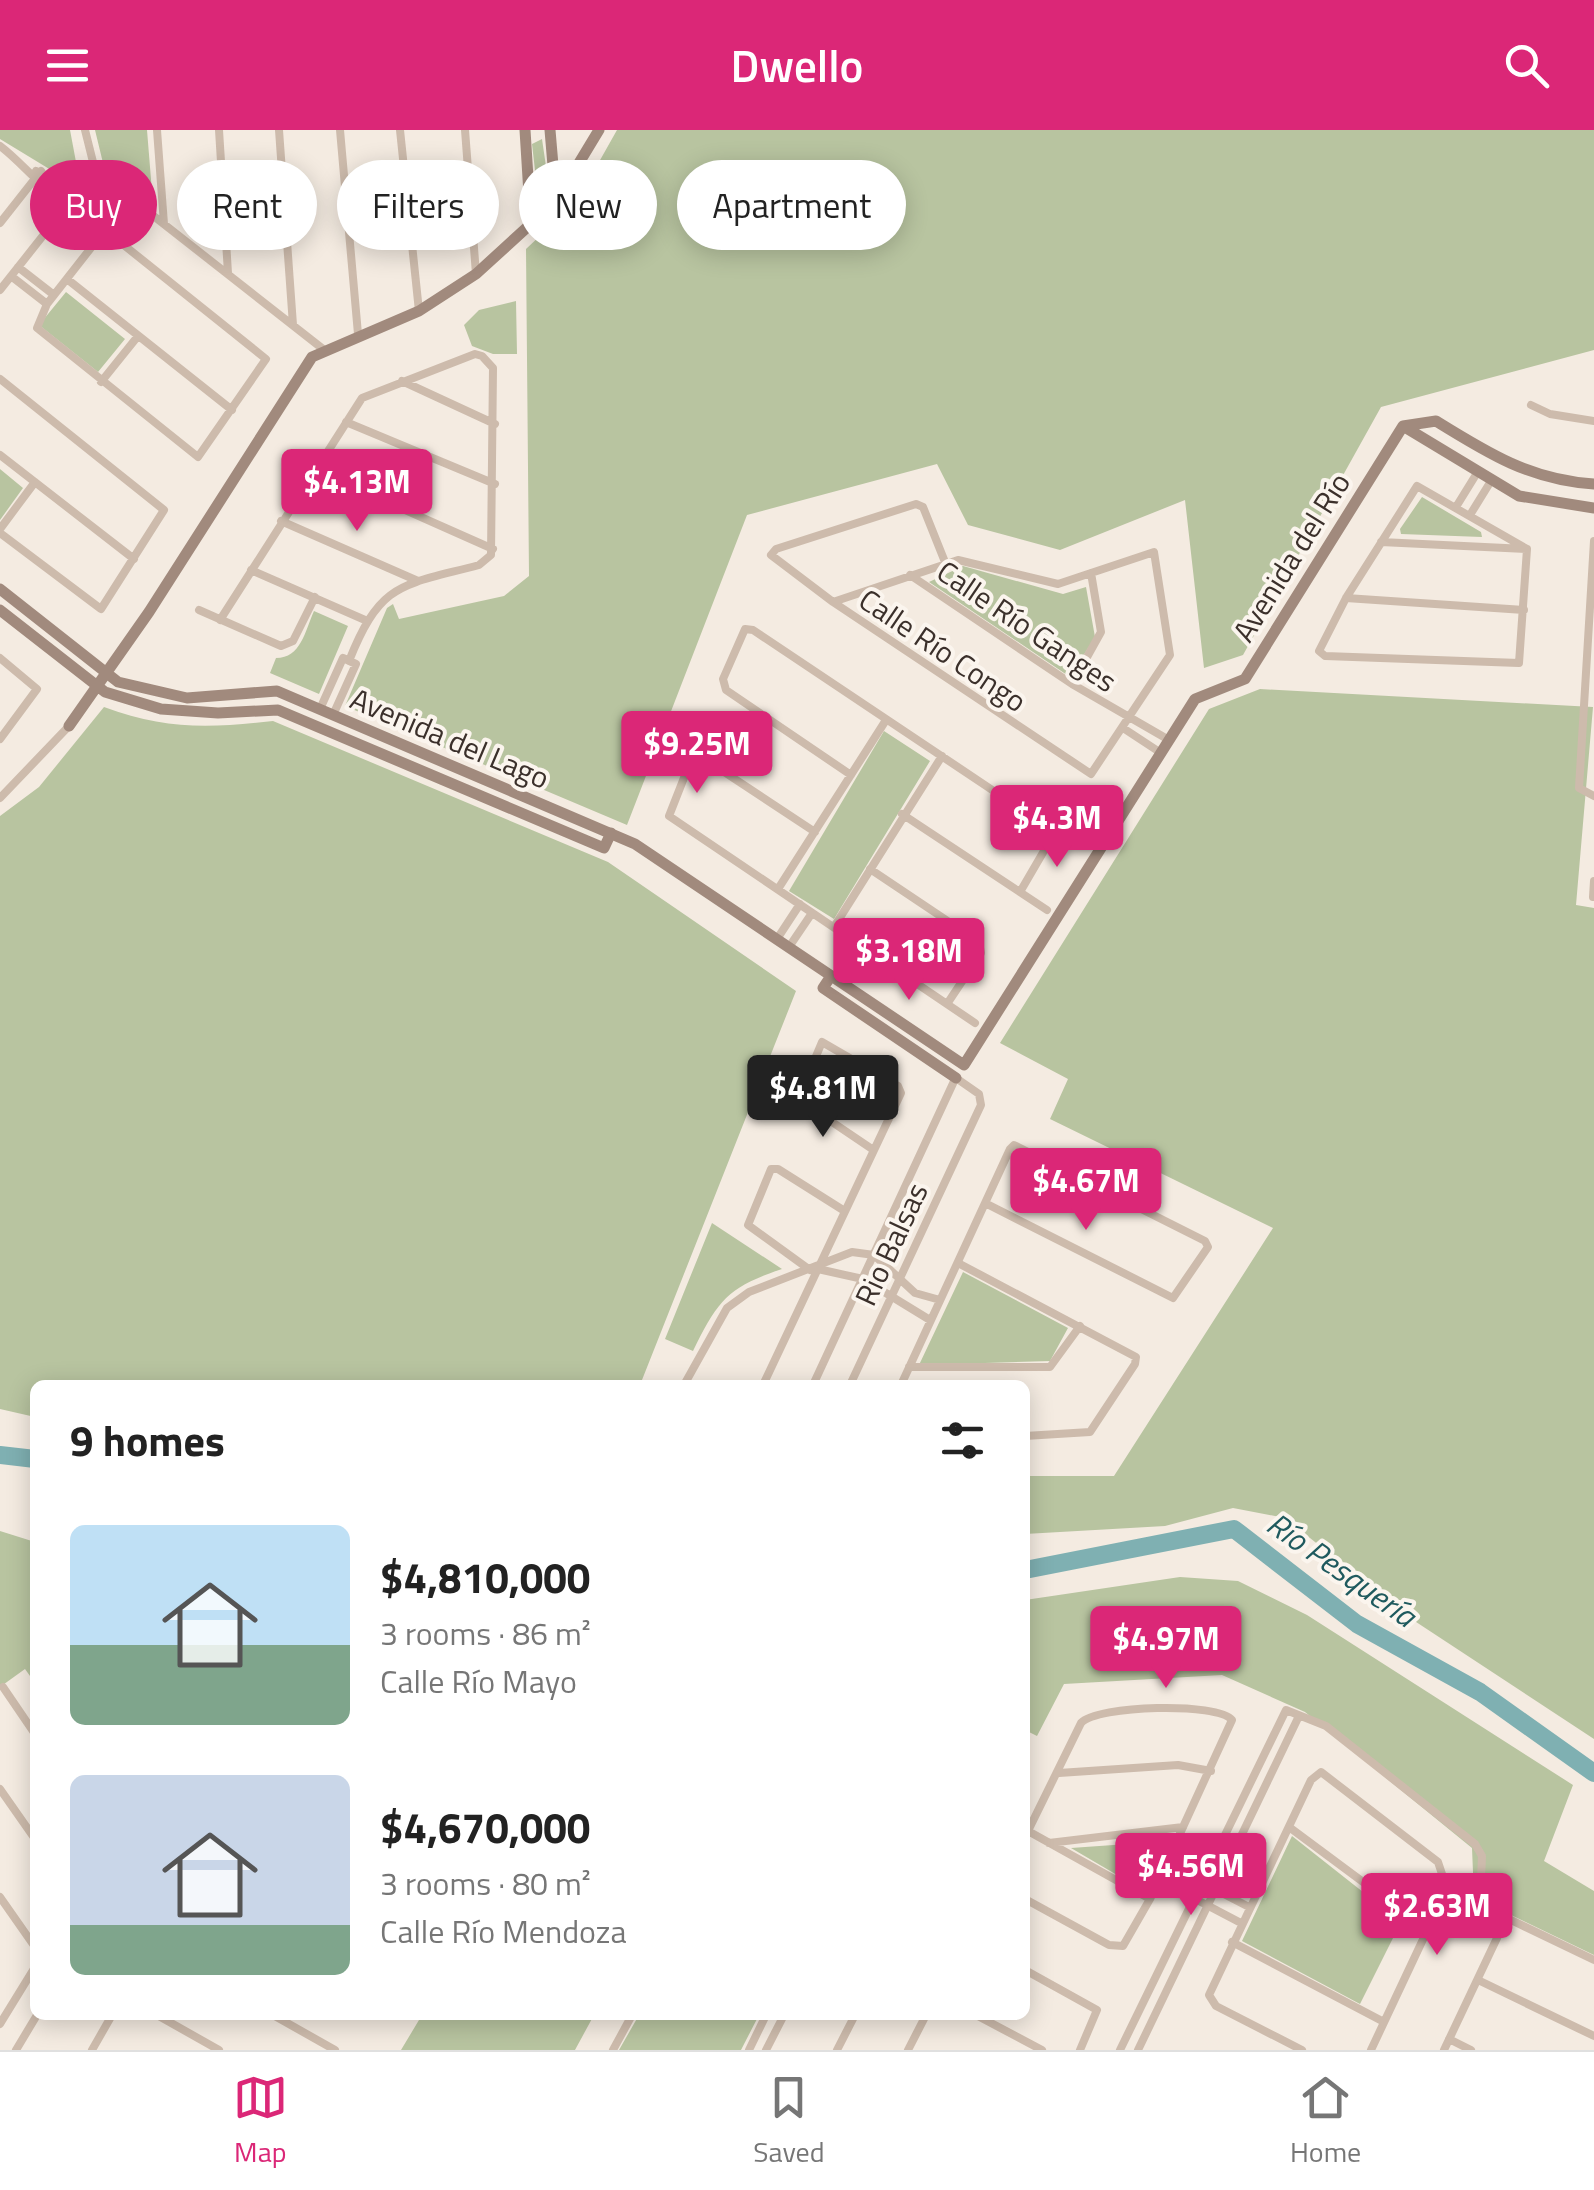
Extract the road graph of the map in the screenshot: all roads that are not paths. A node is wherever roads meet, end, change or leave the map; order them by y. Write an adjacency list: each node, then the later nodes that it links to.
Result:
1 (86, 130): 12 (street)
2 (158, 130): 20 (street)
3 (219, 130): 24 (street)
4 (279, 130): 32 (street)
5 (340, 130): 33 (street)
6 (400, 130): 31 (street)
7 (465, 130): 25 (street)
8 (527, 130): 13 (street)
9 (550, 130): 14 (street)
10 (600, 130): 15 (street)
11 (0, 146): 16 (street)
12 (93, 160)
13 (528, 160)
14 (553, 160)
15 (581, 160)
16 (30, 168)
17 (30, 181): 19 (street)
18 (157, 219): 20 (street)
19 (0, 223)
20 (164, 224): 24 (street)
21 (519, 236): 25 (street)
22 (32, 250): 23 (street)
23 (18, 267): 26 (street); 29 (street)
24 (228, 273): 32 (street)
25 (476, 274): 31 (street)
26 (12, 276): 28 (street); 30 (street)
27 (66, 279): 29 (street); 34 (street); 40 (street)
28 (0, 290)
29 (54, 295): 30 (street)
30 (47, 304): 38 (street)
31 (418, 312): 33 (street)
32 (293, 325): 35 (street)
33 (358, 334): 35 (street)
34 (138, 336): 38 (street); 40 (street)
35 (323, 350): 78 (street)
36 (0, 378): 61 (street)
37 (402, 381): 42 (street); 43 (street); 43 (street)
38 (101, 382): 40 (street)
39 (1531, 404): 41 (street)
40 (232, 410)
41 (1594, 421)
42 (346, 422): 47 (street); 50 (street)
43 (495, 424): 50 (street)
44 (1403, 426): 46 (street); 48 (street); 90 (street, Avenida del Río)
45 (0, 455): 49 (street)
46 (1496, 458): 48 (street); 51 (street)
47 (315, 470): 55 (street); 59 (street)
48 (1484, 477): 52 (street); 53 (street); 54 (street)
49 (35, 482): 56 (street); 61 (street)
50 (495, 484): 59 (street)
51 (1594, 484)
52 (1456, 507): 54 (street); 58 (street)
53 (1594, 508)
54 (1470, 515): 60 (street)
55 (281, 521): 63 (street); 66 (street)
56 (0, 531): 61 (street)
57 (1594, 541): 81 (street)
58 (1380, 542): 60 (street); 69 (street)
59 (493, 549): 66 (street)
60 (1527, 549): 73 (street)
61 (134, 559)
62 (945, 562): 64 (street); 65 (street); 70 (street, Calle Río Congo)
63 (250, 570): 68 (street); 74 (street)
64 (1092, 573): 79 (street); 85 (street)
65 (910, 575): 70 (street); 79 (street, Calle Río Ganges)
66 (418, 581): 75 (street)
67 (0, 589): 78 (street, Avenida del Lago)
68 (314, 598): 74 (street); 75 (street)
69 (1346, 598): 73 (street); 73 (street)
70 (833, 602): 88 (street, Calle Río Congo)
71 (0, 610): 80 (street, Avenida del Lago)
72 (199, 610): 74 (street)
73 (1524, 610)
74 (220, 620)
75 (366, 620): 77 (street)
76 (0, 658): 89 (street)
77 (349, 661): 82 (street); 84 (street)
78 (106, 673): 80 (street); 82 (street, Avenida del Lago)
79 (1072, 684): 83 (street, Calle Río Ganges)
80 (97, 686): 87 (street); 95 (street, Avenida del Lago)
81 (1589, 693): 96 (street)
82 (320, 710): 84 (street, Avenida del Lago)
83 (1119, 714): 85 (street, Calle Río Ganges); 88 (street, Calle Río Ganges)
84 (333, 715): 94 (street, Avenida del Lago)
85 (1132, 717): 88 (street); 90 (street, Calle Río Ganges)
86 (886, 720): 92 (street); 93 (street); 93 (street)
87 (69, 726): 97 (street)
88 (1124, 730): 91 (street, Calle Río Ganges)
89 (0, 739)
90 (1169, 740): 91 (street, Avenida del Río)
91 (1161, 752): 115 (street, Avenida del Río)
92 (942, 756): 98 (street); 104 (street)
93 (851, 774): 99 (street)
94 (477, 776): 95 (street); 100 (street, Avenida del Lago)
95 (471, 791): 100 (street, Avenida del Lago)
96 (1594, 796)
97 (0, 798)
98 (903, 814): 101 (street); 104 (street)
99 (815, 832): 103 (street); 103 (street)
100 (610, 834): 110 (street, Avenida del Lago)
101 (870, 869): 109 (street); 113 (street)
102 (1594, 881): 105 (street)
103 (778, 890): 106 (street)
104 (1020, 892): 107 (street)
105 (1593, 897)
106 (800, 904): 108 (street); 110 (street)
107 (1046, 910)
108 (812, 913): 109 (street); 111 (street)
109 (834, 928): 113 (street)
110 (777, 939): 111 (street, Avenida del Lago)
111 (789, 948): 112 (street, Avenida del Lago)
112 (831, 976): 115 (street, Avenida del Lago); 116 (street)
113 (947, 1004): 114 (street)
114 (975, 1022)
115 (964, 1065): 116 (street)
116 (956, 1078): 120 (street); 124 (street, Rio Balsas)
117 (872, 1148): 117 (street); 119 (street)
118 (985, 1203): 118 (street); 121 (street)
119 (843, 1210): 122 (street); 122 (street)
120 (874, 1255): 122 (street); 123 (street); 124 (street)
121 (958, 1264): 126 (street); 128 (street)
122 (814, 1269): 123 (street); 130 (street); 131 (street)
123 (863, 1279): 125 (street); 132 (street)
124 (901, 1279): 125 (street, Rio Balsas); 126 (street)
125 (892, 1296): 127 (street); 133 (street, Rio Balsas)
126 (940, 1300): 127 (street)
127 (930, 1320): 129 (street)
128 (1080, 1326): 129 (street); 135 (street)
129 (909, 1367): 134 (street)
130 (687, 1380)
131 (766, 1380)
132 (815, 1380)
133 (852, 1380)
134 (903, 1380)
135 (1030, 1436)
136 (3, 1687): 138 (street)
137 (1298, 1718): 150 (street); 151 (street); 158 (street)
138 (30, 1727)
139 (1211, 1771): 140 (street); 140 (street); 143 (street)
140 (1059, 1773): 142 (street)
141 (0, 1789): 145 (street)
142 (1030, 1827)
143 (1183, 1827): 147 (street); 148 (street)
144 (1289, 1827): 157 (street); 160 (street); 160 (street)
145 (30, 1833)
146 (1030, 1836): 147 (street)
147 (1049, 1843): 154 (street)
148 (1166, 1864): 149 (street); 150 (street)
149 (1159, 1880): 153 (street); 154 (street)
150 (1201, 1882): 151 (street); 153 (street)
151 (1216, 1890): 156 (street); 157 (street)
152 (0, 1896): 161 (street)
153 (1194, 1898): 156 (street); 194 (street)
154 (1150, 1899): 155 (street)
155 (1030, 1901)
156 (1208, 1906): 159 (street); 195 (street)
157 (1249, 1907): 159 (street)
158 (1506, 1919): 163 (street); 166 (street)
159 (1241, 1923): 162 (street)
160 (1429, 1932): 179 (street)
161 (30, 1940)
162 (1232, 1942): 179 (street); 196 (street)
163 (1594, 1960)
164 (1030, 1973): 193 (street)
165 (30, 1975): 168 (street)
166 (1478, 1980): 181 (street); 182 (street)
167 (0, 2002): 168 (street)
168 (7, 2012): 180 (street)
169 (34, 2020): 185 (street)
170 (110, 2020): 184 (street)
171 (166, 2020): 186 (street)
172 (282, 2020): 187 (street)
173 (629, 2020): 188 (street)
174 (764, 2020): 189 (street)
175 (781, 2020): 190 (street)
176 (853, 2020): 191 (street)
177 (924, 2020): 183 (street)
178 (985, 2020): 192 (street)
179 (1384, 2022): 197 (street)
180 (0, 2024)
181 (1594, 2036)
182 (1449, 2040): 198 (street); 199 (street)
183 (912, 2048)
184 (96, 2049)
185 (16, 2050)
186 (219, 2050)
187 (334, 2050)
188 (613, 2050)
189 (749, 2050)
190 (766, 2050)
191 (837, 2050)
192 (1042, 2050)
193 (1080, 2050)
194 (1120, 2050)
195 (1138, 2050)
196 (1302, 2050)
197 (1371, 2050)
198 (1444, 2050)
199 (1471, 2050)

